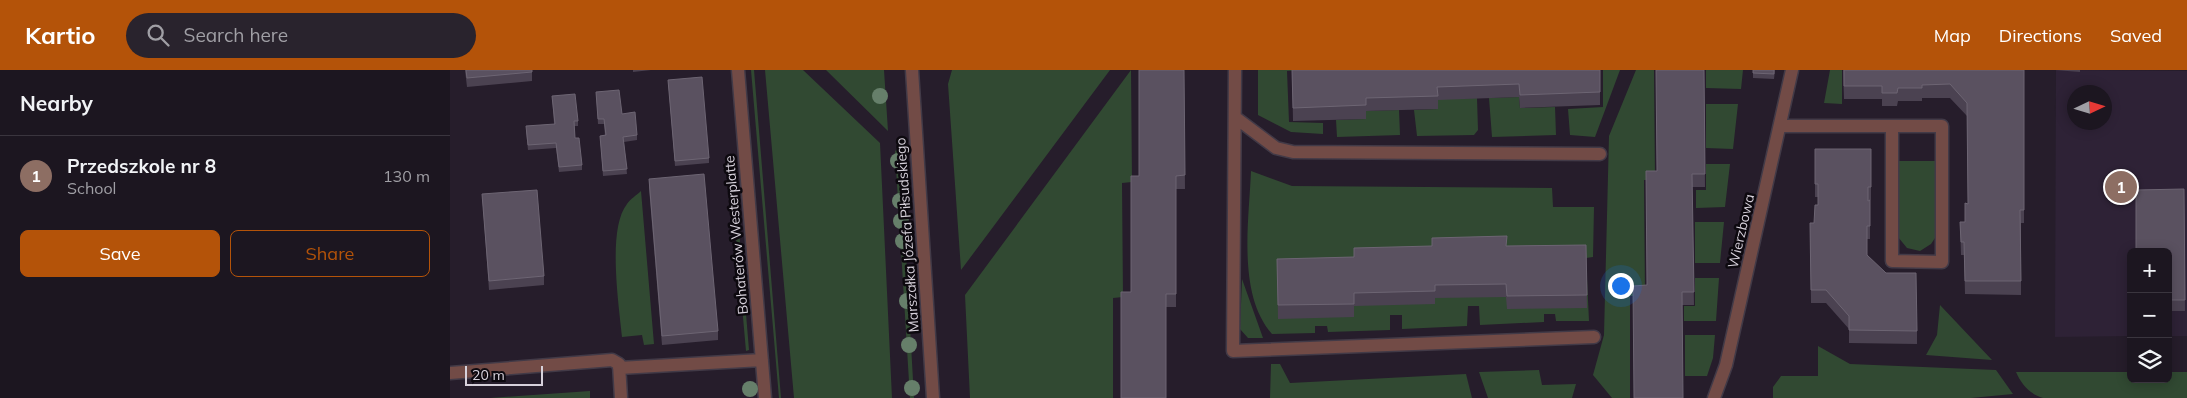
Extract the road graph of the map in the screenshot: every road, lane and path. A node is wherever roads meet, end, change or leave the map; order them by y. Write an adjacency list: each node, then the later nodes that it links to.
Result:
1 (738, 70): 10 (street, Bohaterów Westerplatte)
2 (912, 70): 15 (street, Marszałka Józefa Piłsudskiego)
3 (1236, 70): 5 (street)
4 (1792, 70): 6 (street, Wierzbowa)
5 (1236, 118): 8 (street); 9 (street)
6 (1780, 126): 7 (street); 16 (street, Wierzbowa)
7 (1892, 126): 7 (street)
8 (1600, 154)
9 (1594, 337)
10 (762, 360): 11 (street); 14 (street, Bohaterów Westerplatte)
11 (619, 368): 12 (street); 13 (street)
12 (450, 373)
13 (621, 398)
14 (765, 398)
15 (933, 398)
16 (1714, 398)

